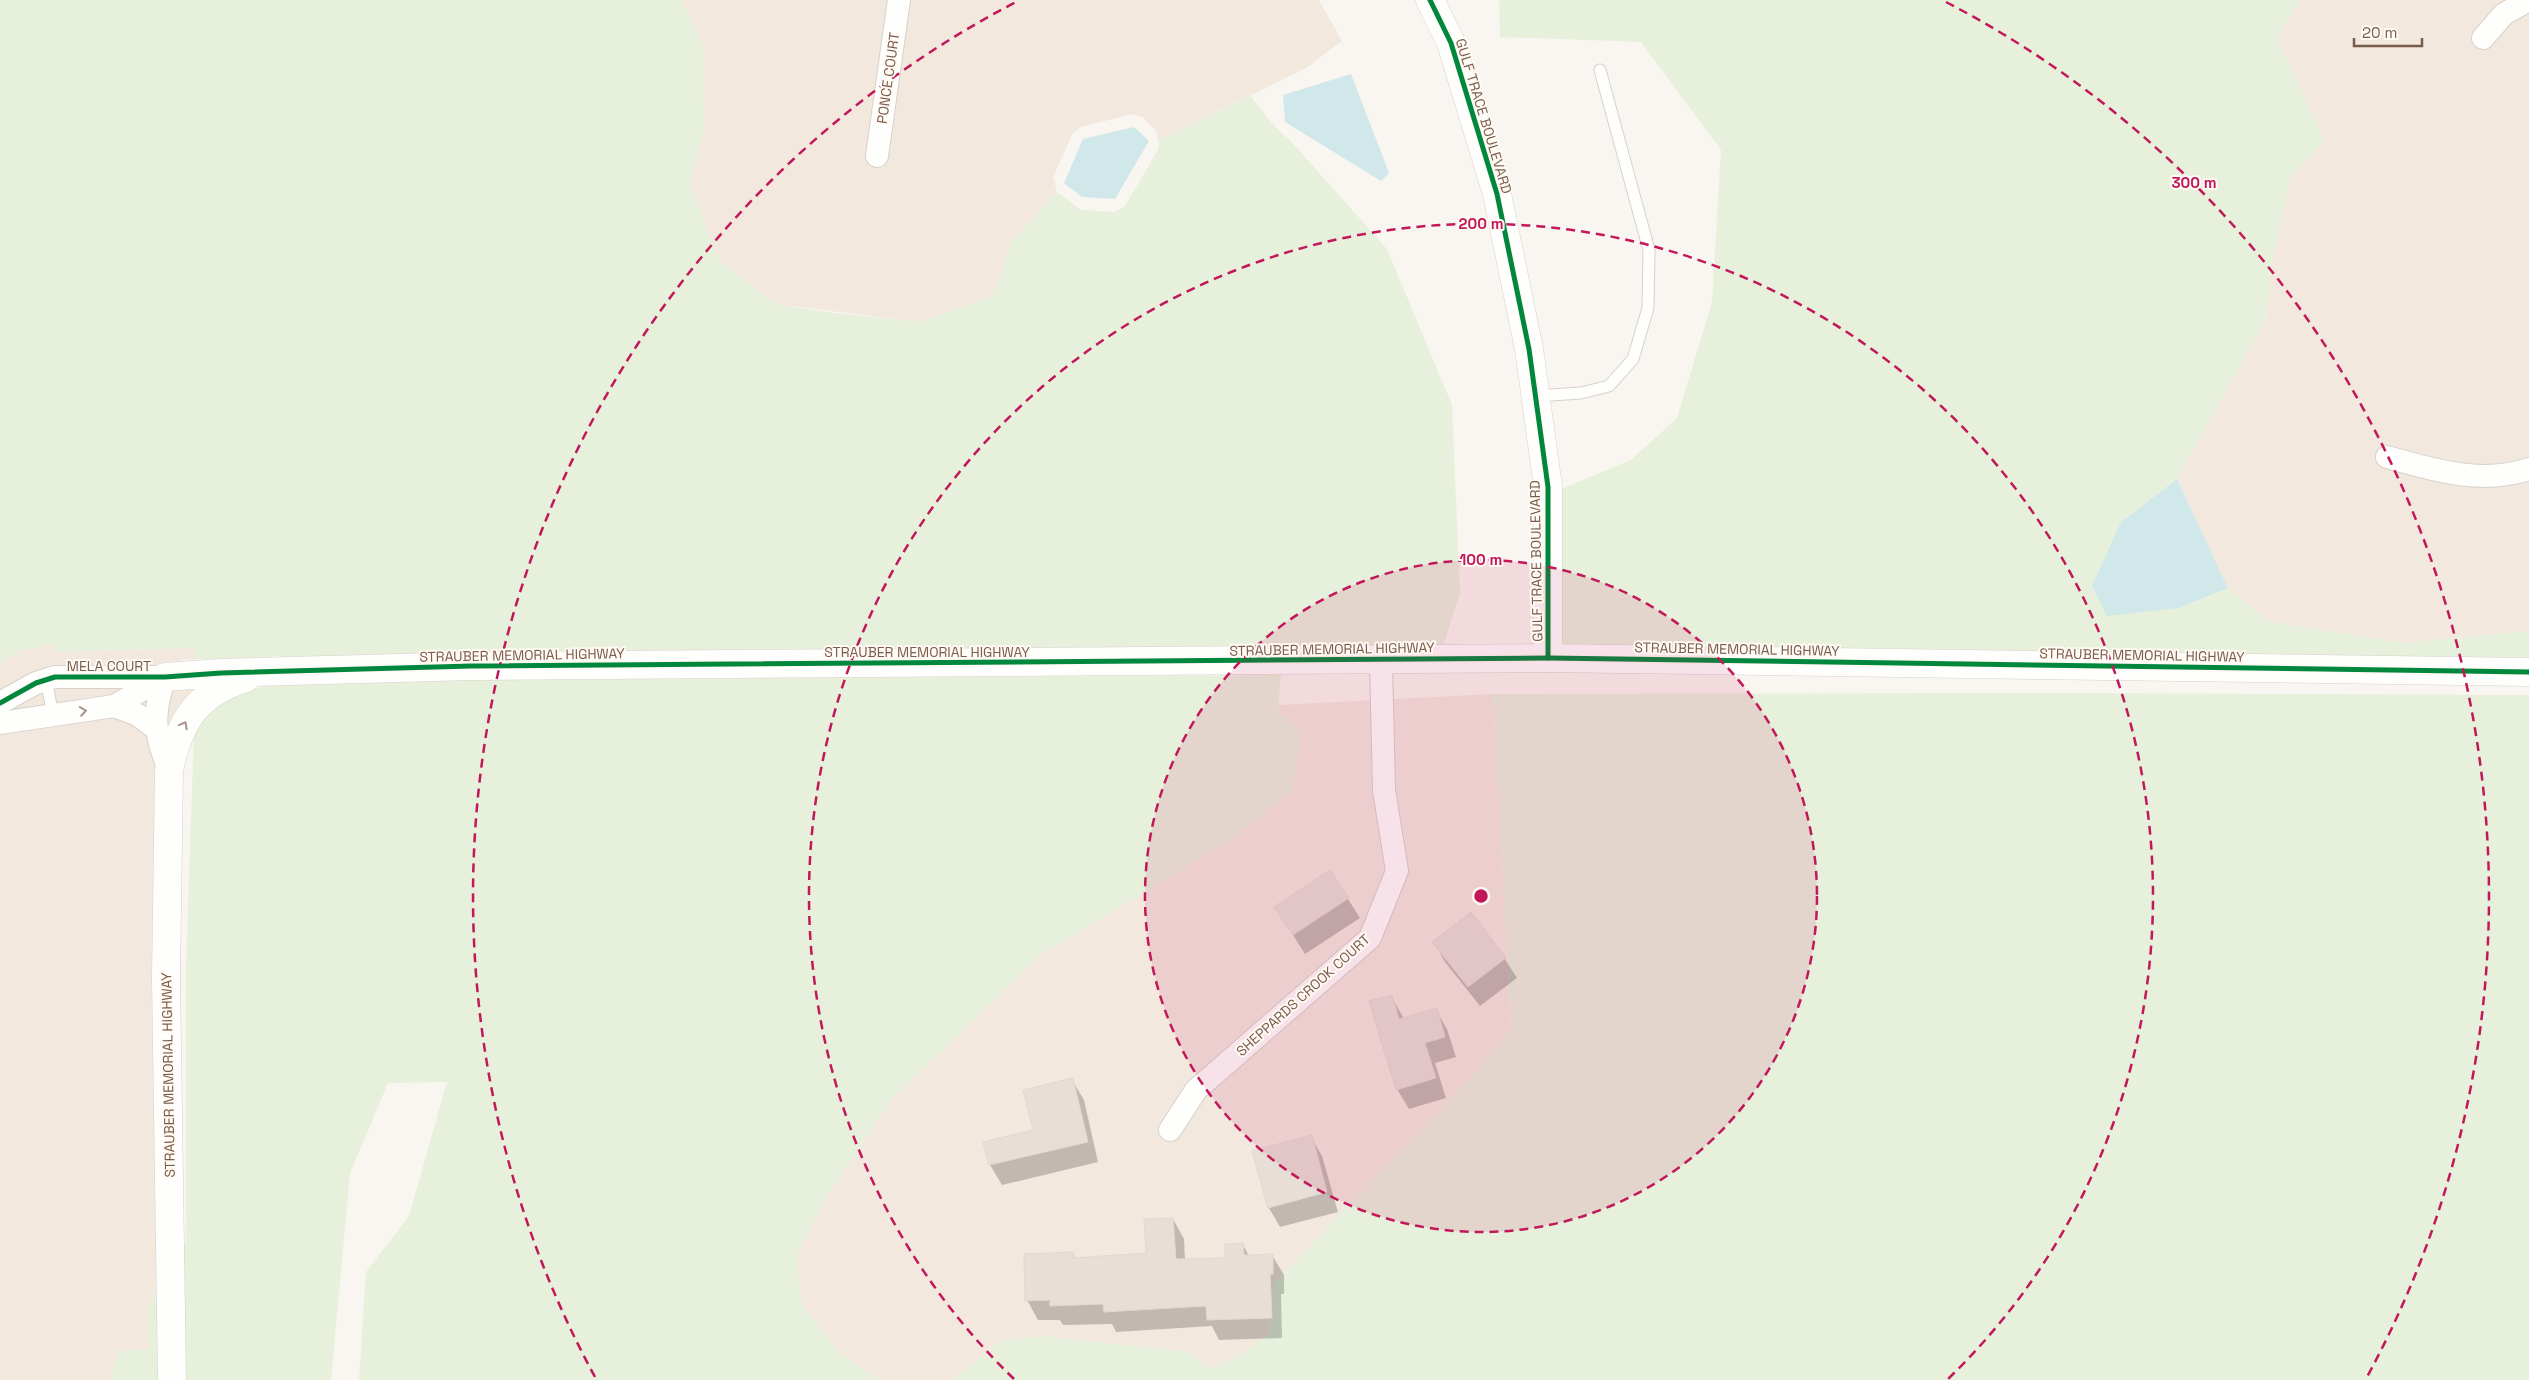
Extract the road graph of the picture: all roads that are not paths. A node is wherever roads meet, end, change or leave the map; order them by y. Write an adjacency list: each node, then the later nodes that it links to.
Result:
1 (899, 0): 6 (street, PONCE COURT)
2 (1430, 0): 7 (street, GULF TRACE BOULEVARD)
3 (2529, 0): 4 (street)
4 (2483, 38)
5 (1600, 70): 7 (lane)
6 (877, 156)
7 (1535, 396): 10 (street, GULF TRACE BOULEVARD)
8 (2387, 458): 9 (street)
9 (2529, 469)
10 (1548, 658): 11 (street, STRAUBER MEMORIAL HIGHWAY); 13 (street, STRAUBER MEMORIAL HIGHWAY)
11 (1380, 661): 12 (street, STRAUBER MEMORIAL HIGHWAY); 22 (street, SHEPPARDS CROOK COURT)
12 (270, 671): 14 (street, STRAUBER MEMORIAL HIGHWAY); 21 (street, STRAUBER MEMORIAL HIGHWAY, one-way to 12)
13 (2529, 672)
14 (165, 677): 15 (street, MELA COURT); 17 (street, MELA COURT); 20 (street, STRAUBER MEMORIAL HIGHWAY)
15 (46, 680): 16 (street, MELA COURT); 18 (lane)
16 (0, 703)
17 (114, 706): 18 (street, MELA COURT, one-way to 17); 20 (street, MELA COURT)
18 (53, 716): 19 (street, MELA COURT)
19 (0, 723)
20 (155, 728): 21 (street, STRAUBER MEMORIAL HIGHWAY)
21 (169, 771): 23 (street, STRAUBER MEMORIAL HIGHWAY)
22 (1170, 1130)
23 (172, 1380)

